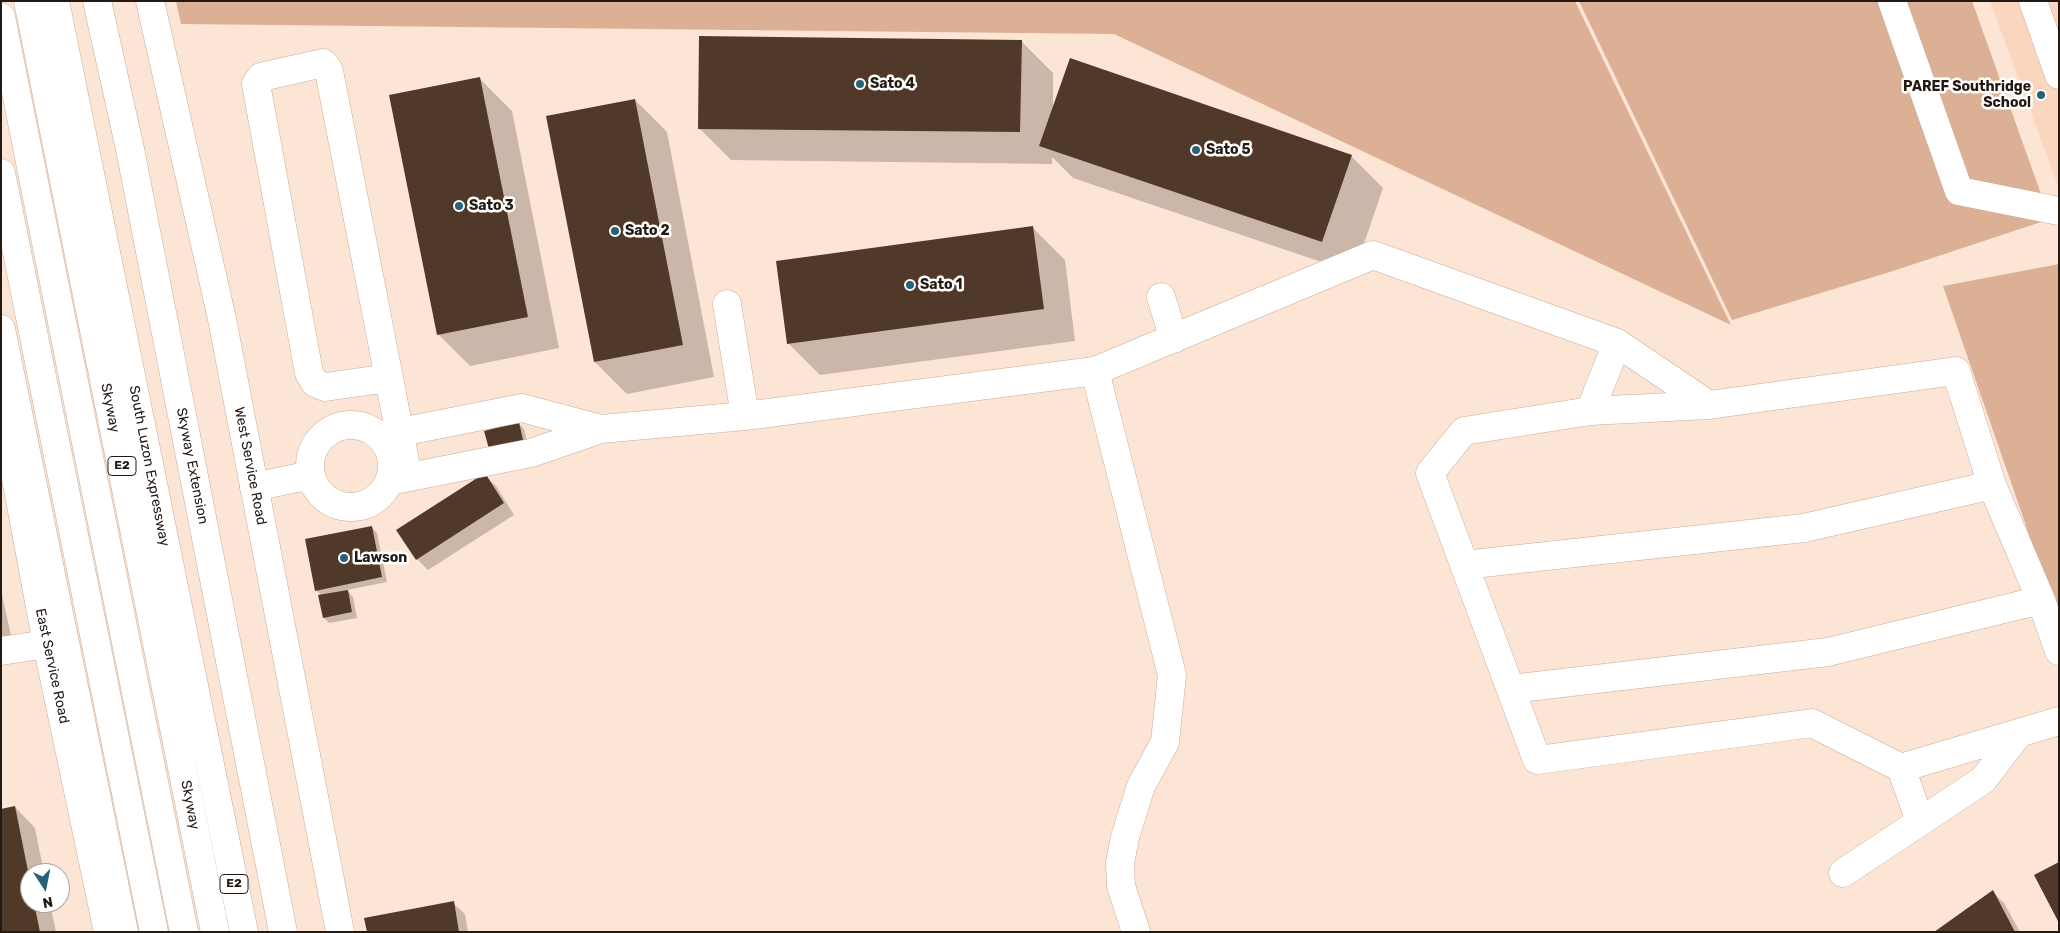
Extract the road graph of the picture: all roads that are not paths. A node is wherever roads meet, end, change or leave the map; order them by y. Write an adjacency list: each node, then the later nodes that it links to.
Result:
1 (28, 1): 43 (main road, Skyway / E2)
2 (55, 1): 44 (main road, South Luzon Expressway / E2)
3 (97, 1): 45 (main road, Skyway Extension)
4 (150, 1): 27 (main road, West Service Road)
5 (1892, 1): 10 (main road)
6 (2033, 1): 8 (main road)
7 (1, 17): 42 (main road, E2)
8 (2059, 75)
9 (1, 173): 41 (main road)
10 (2059, 211)
11 (1161, 297): 14 (main road)
12 (727, 304): 21 (main road)
13 (1, 329): 40 (main road)
14 (1174, 339): 15 (main road); 16 (main road)
15 (1617, 343): 19 (main road); 20 (main road)
16 (1095, 371): 21 (main road); 47 (main road)
17 (389, 378): 17 (main road); 23 (main road)
18 (1, 399): 30 (main road, East Service Road)
19 (1709, 405): 20 (main road); 26 (main road)
20 (1590, 410): 28 (main road)
21 (745, 416): 22 (main road)
22 (601, 428): 23 (main road); 25 (main road)
23 (390, 434): 24 (main road); 25 (main road)
24 (310, 475): 25 (main road); 27 (main road)
25 (399, 479)
26 (1992, 485): 28 (main road); 29 (main road)
27 (254, 487): 46 (main road, West Service Road)
28 (1464, 565): 33 (main road)
29 (2041, 600): 32 (main road); 33 (main road)
30 (47, 644): 31 (main road); 39 (main road, East Service Road)
31 (1, 651)
32 (2059, 651)
33 (1511, 689): 36 (main road)
34 (2059, 721): 35 (main road)
35 (2019, 733): 36 (main road); 37 (main road)
36 (1901, 768): 37 (main road)
37 (1920, 821): 38 (main road)
38 (1843, 873)
39 (108, 932)
40 (124, 932)
41 (154, 932)
42 (184, 932)
43 (215, 932)
44 (244, 932)
45 (283, 932)
46 (340, 932)
47 (1136, 932)

